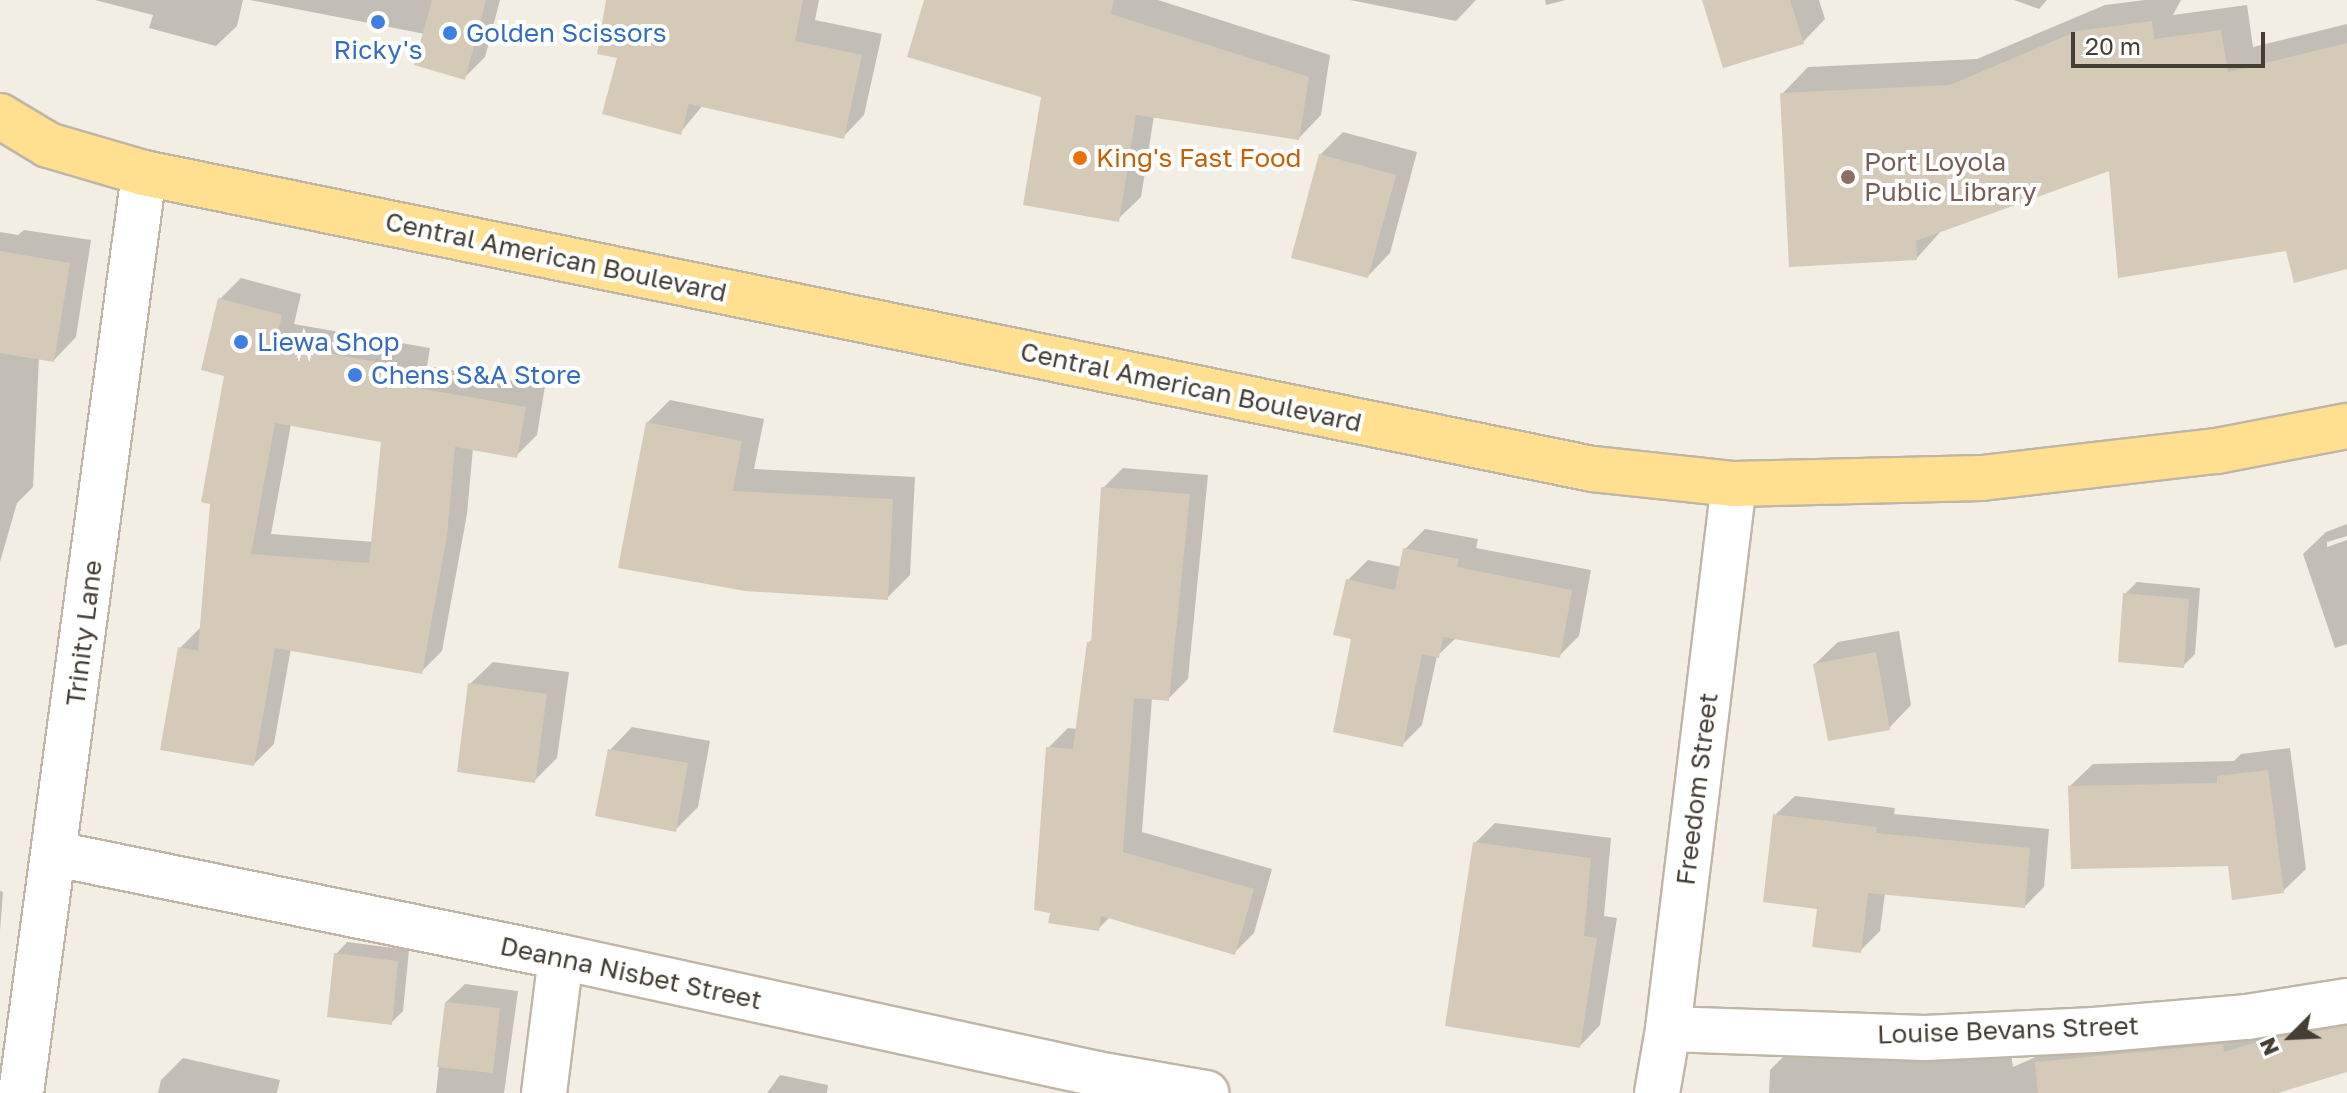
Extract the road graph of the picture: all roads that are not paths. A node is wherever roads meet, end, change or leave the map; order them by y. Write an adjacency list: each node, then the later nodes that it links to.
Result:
1 (0, 116): 2 (main road, Central American Boulevard)
2 (48, 145): 3 (main road, Central American Boulevard); 4 (main road, Central American Boulevard)
3 (0, 149)
4 (144, 173): 6 (main road, Central American Boulevard); 7 (street, Trinity Lane)
5 (2347, 426): 6 (main road, Central American Boulevard)
6 (1734, 484): 10 (street, Freedom Street)
7 (56, 854): 8 (street, Deanna Nisbet Street); 12 (street, Trinity Lane)
8 (561, 957): 11 (street, Deanna Nisbet Street); 13 (street)
9 (2347, 1001): 10 (street, Louise Bevans Street)
10 (1668, 1029): 15 (street, Freedom Street)
11 (1095, 1084): 14 (street, Deanna Nisbet Street)
12 (21, 1093)
13 (544, 1093)
14 (1206, 1093)
15 (1657, 1093)

